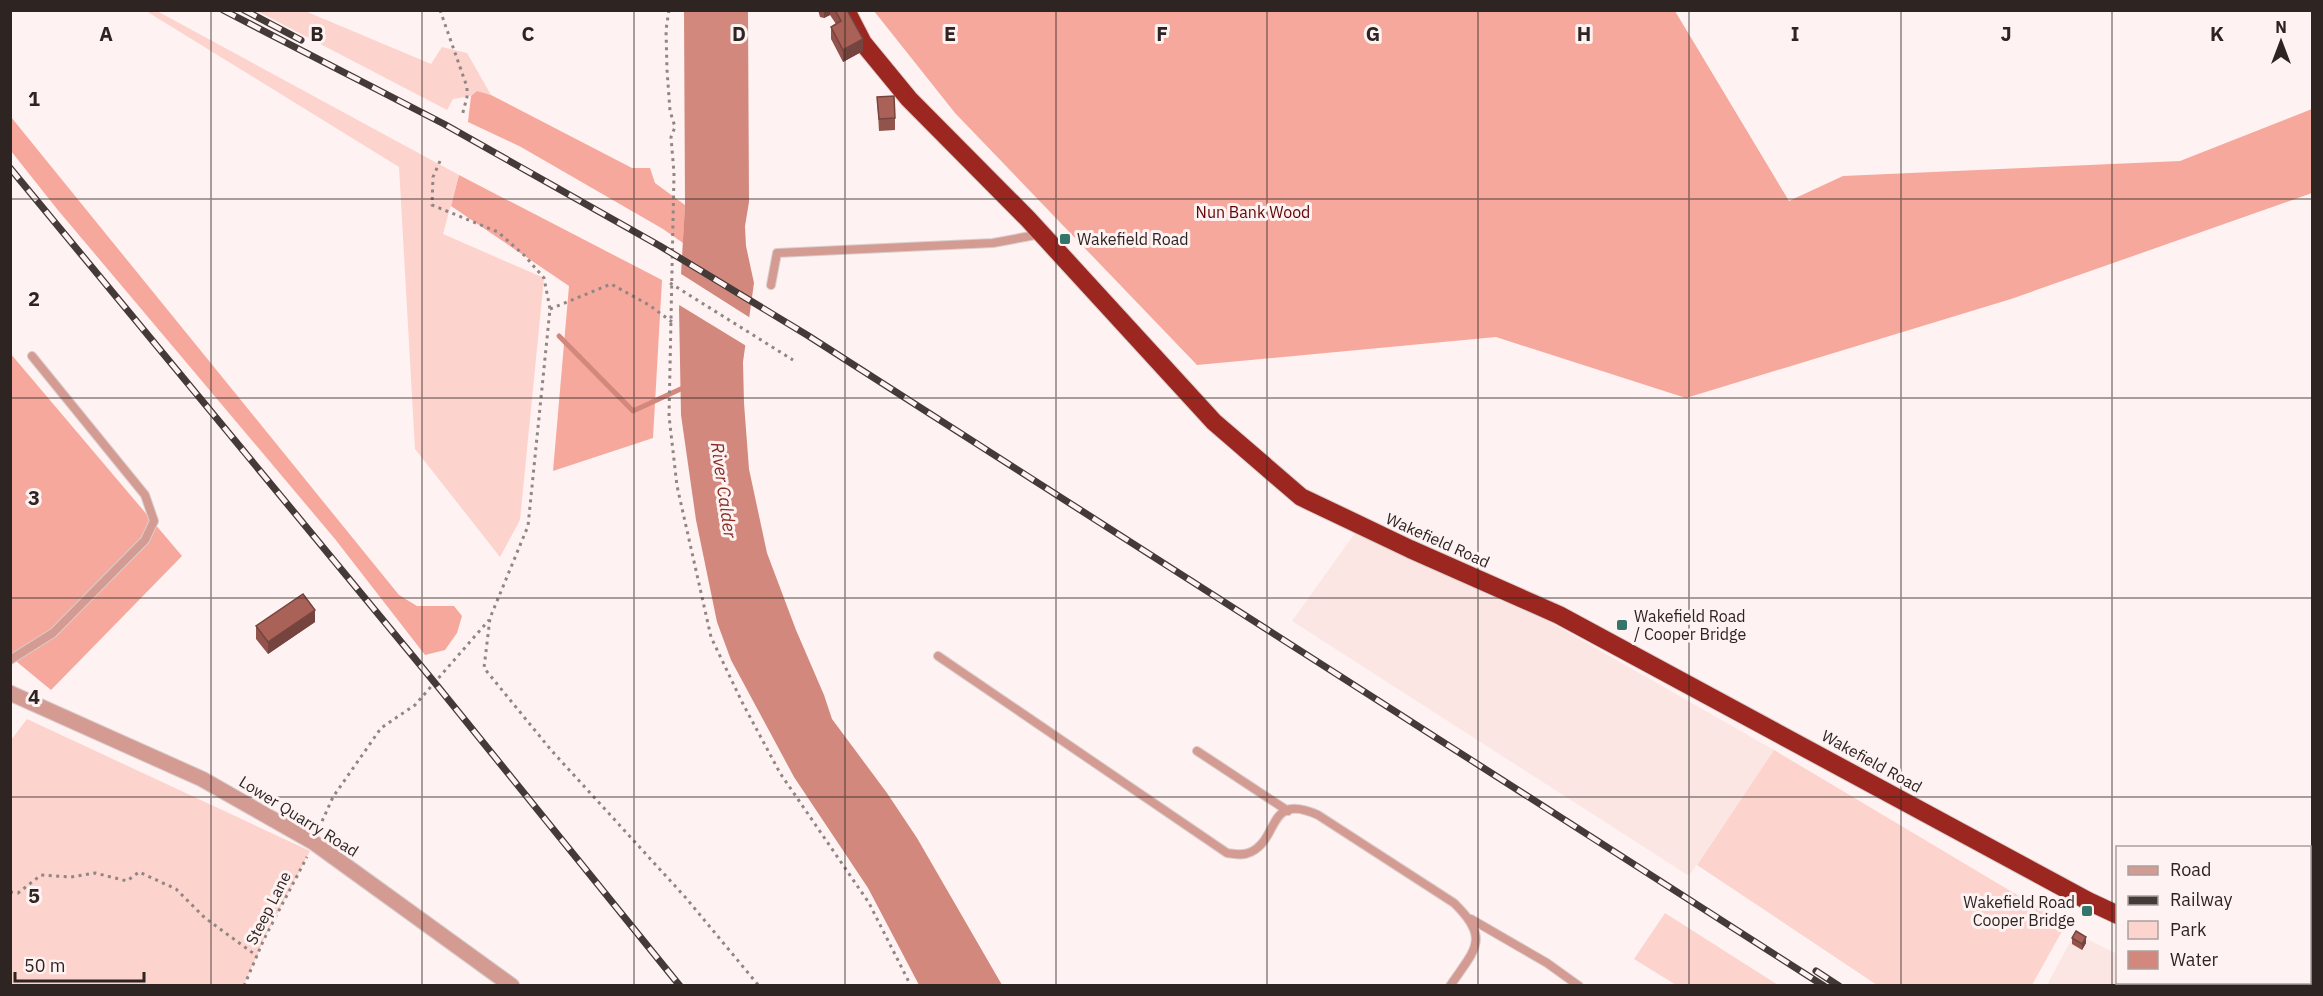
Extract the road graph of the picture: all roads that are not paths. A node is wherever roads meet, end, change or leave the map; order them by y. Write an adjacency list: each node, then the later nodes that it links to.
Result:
1 (846, 10): 2 (highway, Wakefield Road)
2 (1042, 234): 3 (lane); 10 (highway, Wakefield Road)
3 (771, 285)
4 (32, 356): 6 (lane)
5 (938, 656): 9 (lane)
6 (10, 660)
7 (10, 693): 12 (street, Lower Quarry Road)
8 (1197, 751): 9 (lane)
9 (1287, 811): 11 (lane)
10 (2116, 914)
11 (1471, 919): 13 (lane); 14 (lane)
12 (512, 986)
13 (1450, 986)
14 (1580, 986)

